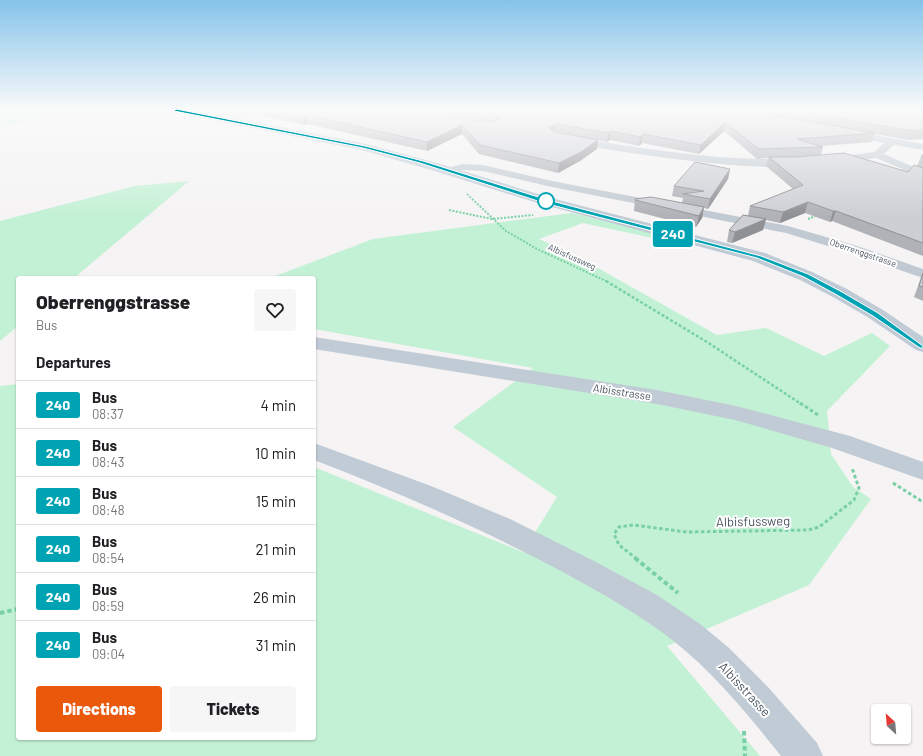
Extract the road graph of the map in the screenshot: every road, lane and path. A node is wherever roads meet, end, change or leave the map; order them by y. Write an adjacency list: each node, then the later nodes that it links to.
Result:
1 (354, 145): 7 (main road)
2 (607, 145): 6 (street)
3 (887, 145): 4 (street)
4 (877, 155): 5 (street); 8 (street)
5 (822, 160)
6 (800, 162)
7 (449, 171): 10 (main road); 15 (street, Oberrenggstrasse)
8 (923, 175)
9 (461, 190): 13 (path, Albisfussweg)
10 (568, 207): 13 (path); 17 (main road)
11 (449, 210): 13 (path)
12 (824, 212): 14 (path)
13 (492, 219): 18 (path, Albisfussweg)
14 (804, 221)
15 (923, 274)
16 (316, 343): 19 (main road, Albisstrasse)
17 (923, 346)
18 (820, 416)
19 (841, 442): 21 (path, Albisfussweg); 23 (main road, Albisstrasse)
20 (316, 452): 28 (main road, Albisstrasse)
21 (851, 467): 22 (path); 28 (path, Albisfussweg)
22 (857, 468)
23 (923, 471)
24 (889, 481): 25 (path)
25 (923, 502)
26 (16, 609): 27 (path)
27 (0, 613)
28 (677, 625): 29 (main road, Albisstrasse)
29 (804, 756)

